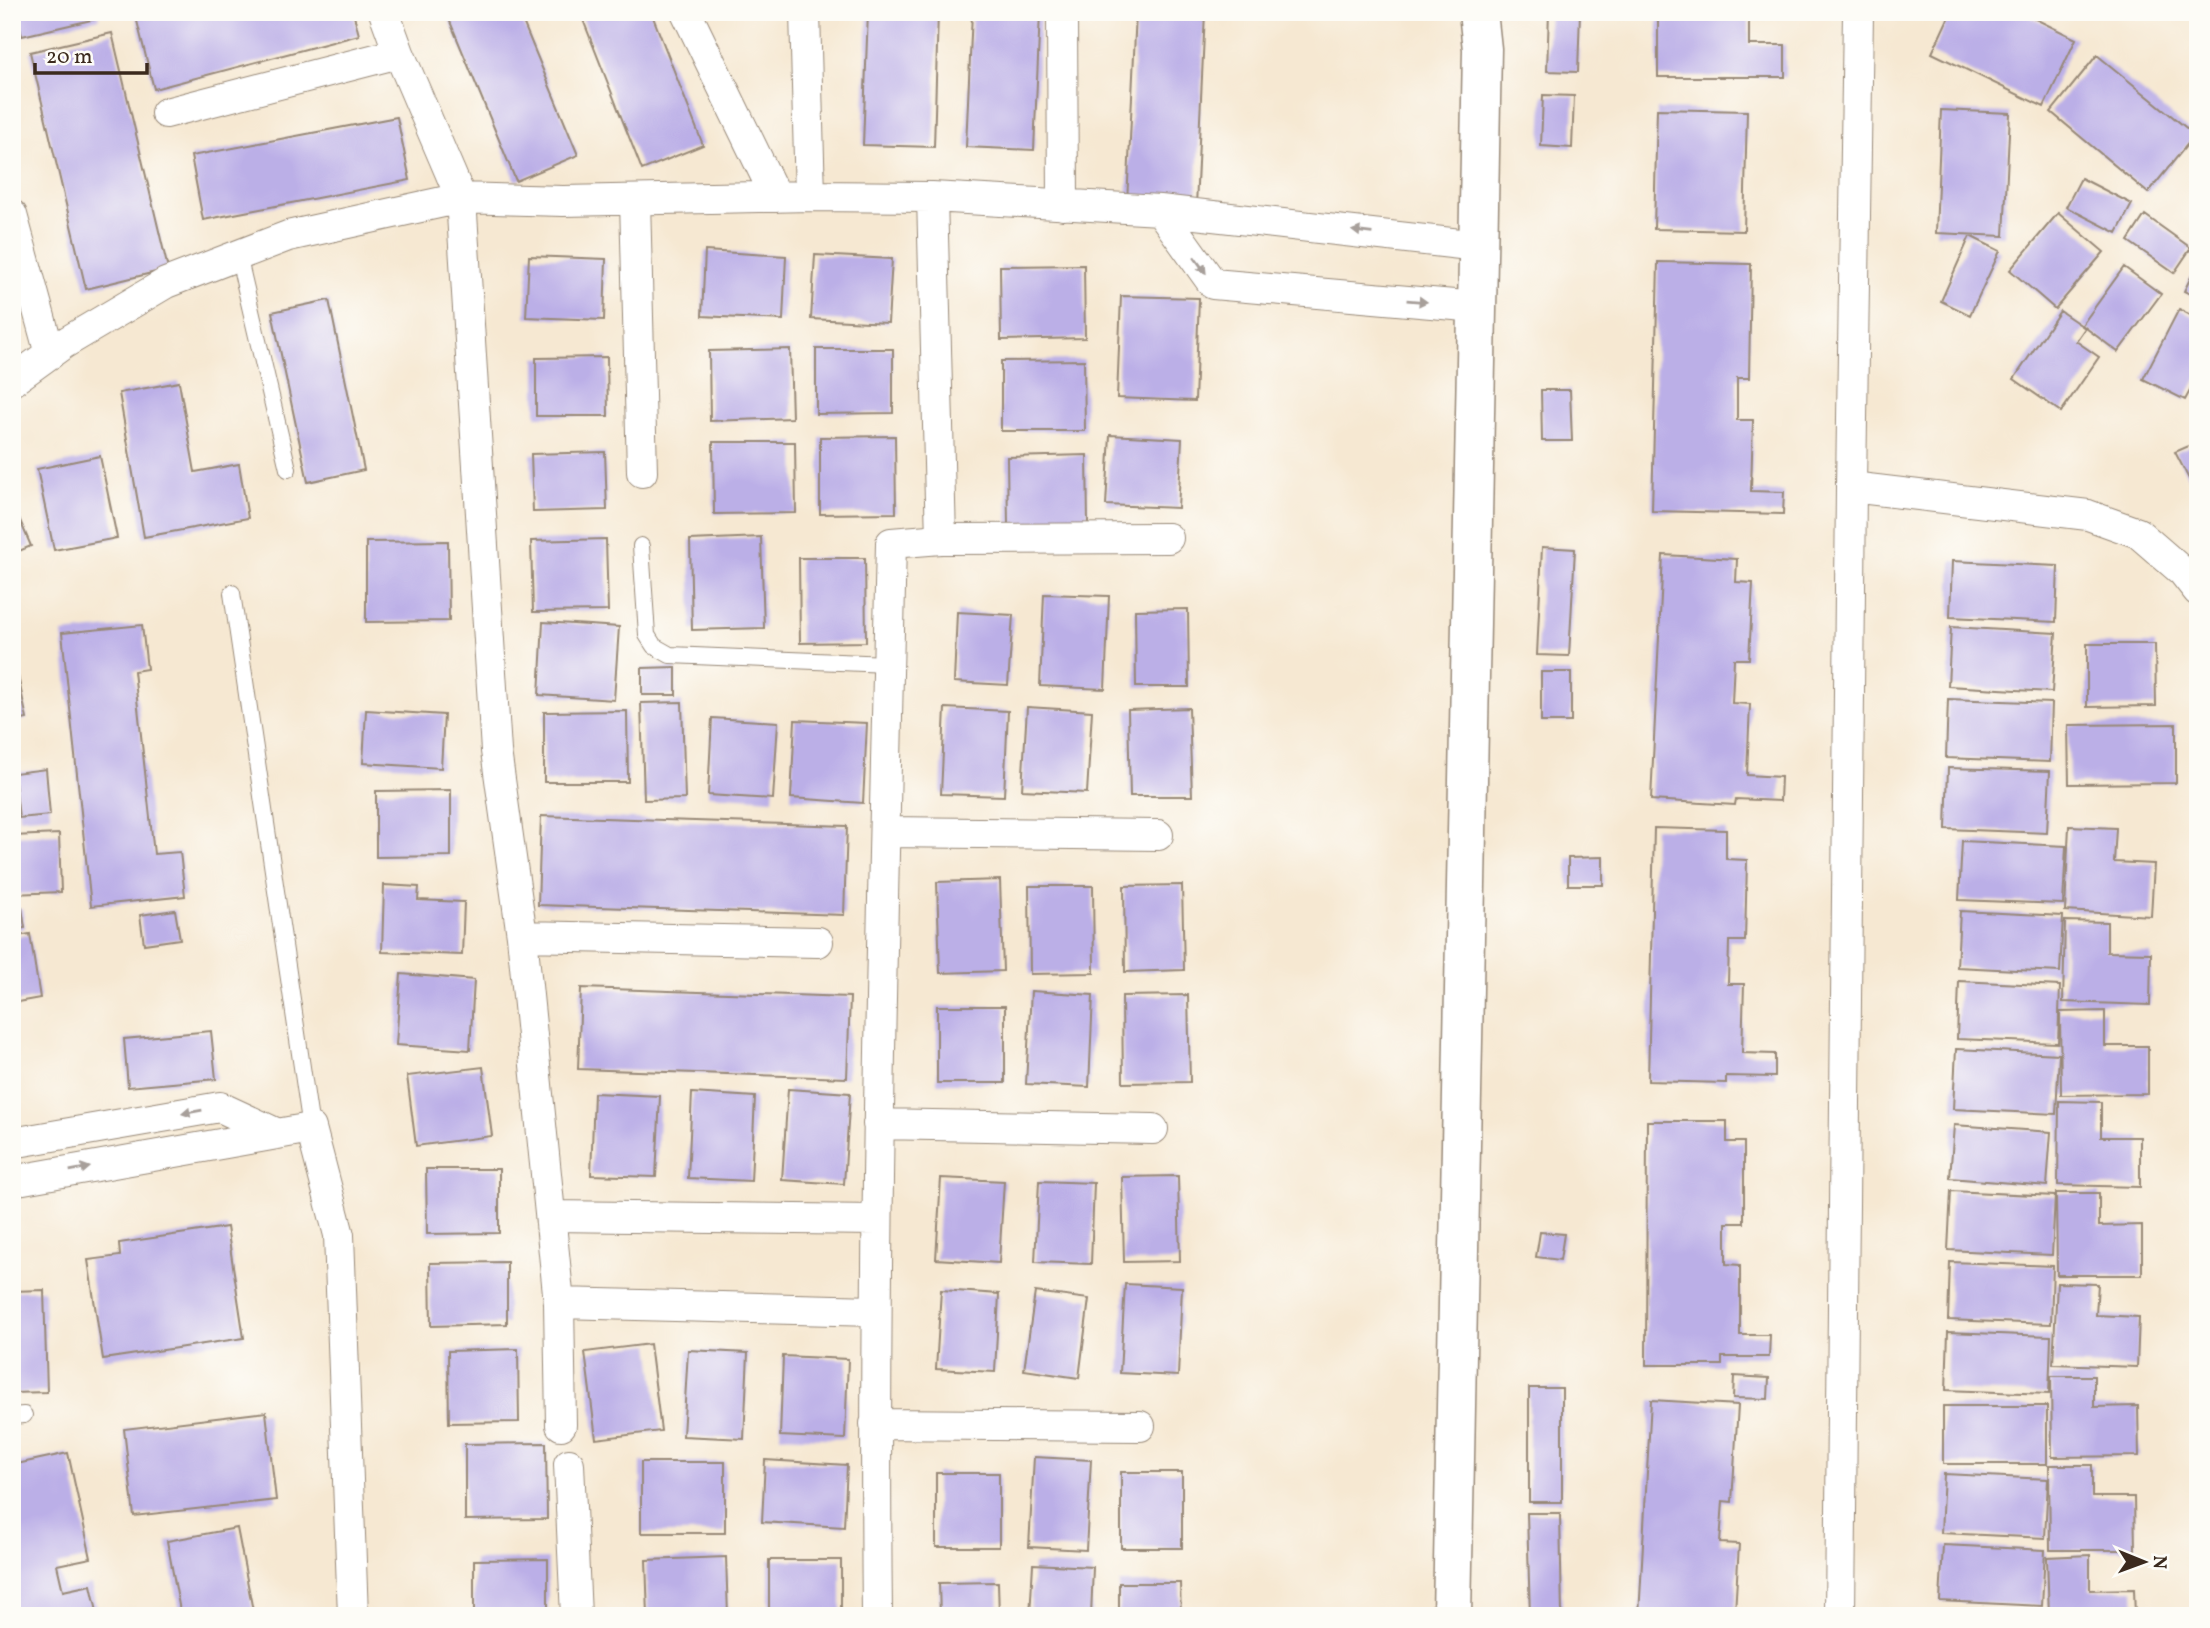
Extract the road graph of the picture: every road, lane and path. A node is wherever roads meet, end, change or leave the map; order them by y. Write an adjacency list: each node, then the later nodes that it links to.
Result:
1 (384, 12): 7 (street)
2 (686, 12): 9 (street)
3 (806, 12): 10 (street)
4 (1062, 12): 14 (street)
5 (1478, 12): 17 (street)
6 (1858, 12): 24 (street)
7 (399, 52): 8 (street); 12 (street)
8 (166, 113)
9 (776, 197): 10 (street); 13 (street)
10 (810, 197): 11 (street)
11 (932, 197): 14 (street); 26 (street)
12 (461, 198): 13 (street); 18 (street); 33 (street)
13 (635, 200): 23 (street)
14 (1063, 205): 15 (street)
15 (1160, 210): 17 (street, one-way to 15); 19 (street, one-way to 19)
16 (12, 215): 20 (street)
17 (1478, 246): 19 (street)
18 (238, 256): 20 (street); 22 (lane)
19 (1477, 307): 52 (street)
20 (50, 354): 21 (street)
21 (12, 380)
22 (288, 469)
23 (642, 472)
24 (1851, 488): 28 (street); 53 (street)
25 (1168, 538): 26 (street)
26 (941, 539): 30 (street)
27 (641, 546): 30 (lane)
28 (2198, 591)
29 (232, 593): 36 (lane)
30 (888, 664): 31 (street)
31 (885, 832): 32 (street); 35 (street)
32 (1158, 835)
33 (522, 936): 34 (street); 41 (street)
34 (818, 942)
35 (878, 1124): 37 (street); 42 (street)
36 (311, 1128): 38 (street); 49 (street)
37 (1153, 1129)
38 (278, 1134): 39 (street, one-way to 39); 40 (street, one-way to 38)
39 (12, 1143)
40 (12, 1181)
41 (552, 1216): 42 (street); 43 (street)
42 (877, 1220): 44 (street)
43 (559, 1303): 44 (street); 46 (street)
44 (876, 1311): 45 (street)
45 (875, 1424): 47 (street); 51 (street)
46 (562, 1425)
47 (1140, 1426)
48 (569, 1464): 50 (street)
49 (353, 1616)
50 (576, 1616)
51 (877, 1616)
52 (1452, 1616)
53 (1840, 1616)

